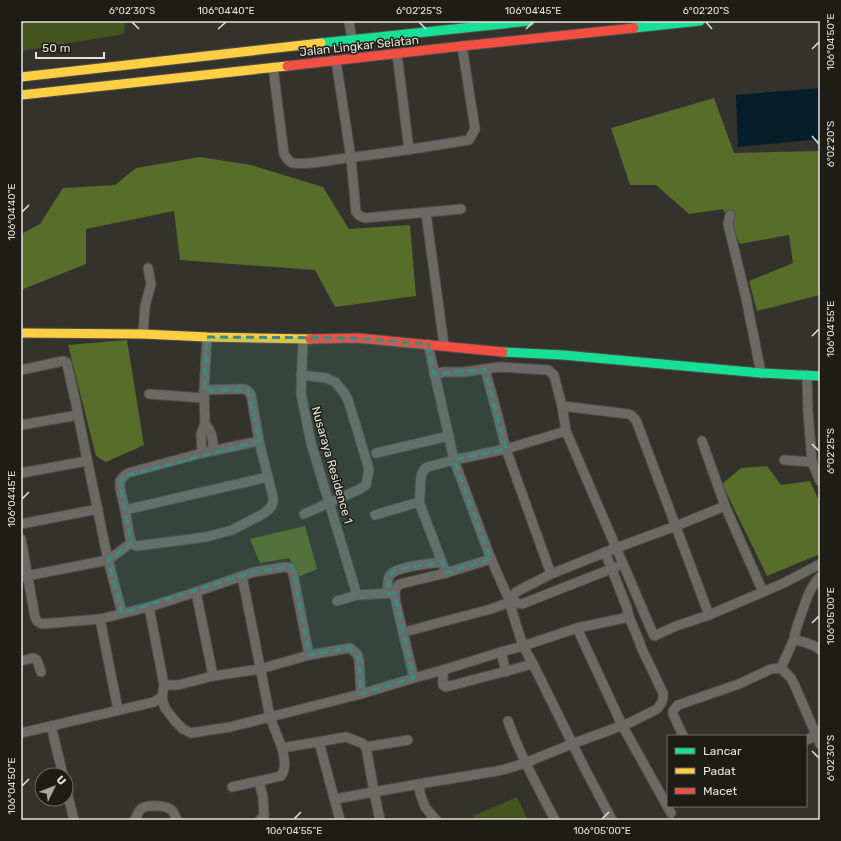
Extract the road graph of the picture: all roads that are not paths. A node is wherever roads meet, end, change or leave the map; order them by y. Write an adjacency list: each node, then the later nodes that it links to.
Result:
1 (349, 21): 4 (street)
2 (530, 21): 4 (main road, Jalan Lingkar Selatan)
3 (700, 21): 5 (main road, Jalan Lingkar Selatan)
4 (352, 40): 7 (main road, Jalan Lingkar Selatan)
5 (462, 46): 6 (main road, Jalan Lingkar Selatan); 12 (street)
6 (397, 54): 8 (main road, Jalan Lingkar Selatan); 12 (street)
7 (304, 55): 8 (main road, Jalan Lingkar Selatan); 9 (main road, Jalan Lingkar Selatan); 10 (main road, Jalan Lingkar Selatan)
8 (336, 61): 13 (street)
9 (273, 67): 11 (main road, Jalan Lingkar Selatan); 13 (street)
10 (21, 77)
11 (21, 94)
12 (409, 150): 13 (street)
13 (351, 158): 15 (street)
14 (461, 209): 15 (street)
15 (426, 213): 23 (street)
16 (730, 214): 26 (street)
17 (148, 268): 19 (street)
18 (21, 333): 19 (main road)
19 (144, 334): 20 (main road)
20 (207, 337): 21 (main road); 32 (street)
21 (303, 339): 22 (main road); 27 (street, Nusaraya Residence 1)
22 (428, 344): 23 (main road); 28 (street)
23 (444, 345): 26 (main road)
24 (21, 370): 34 (street)
25 (485, 370): 28 (street); 33 (street); 41 (street)
26 (761, 373): 29 (main road)
27 (301, 374): 52 (street, Nusaraya Residence 1); 52 (street)
28 (434, 374): 38 (street)
29 (807, 375): 30 (main road); 48 (street)
30 (820, 376)
31 (149, 394): 32 (street)
32 (204, 394): 35 (street); 39 (street)
33 (562, 406): 37 (street); 60 (street)
34 (78, 415): 36 (street); 47 (street)
35 (205, 424): 42 (street); 43 (street)
36 (21, 425)
37 (566, 431): 41 (street); 63 (street)
38 (449, 436): 44 (street); 45 (street)
39 (259, 440): 42 (street); 50 (street)
40 (702, 441): 54 (street)
41 (506, 449): 45 (street); 73 (street)
42 (214, 451): 43 (street)
43 (202, 453): 56 (street)
44 (376, 453)
45 (454, 460): 53 (street); 65 (street)
46 (784, 460): 48 (street)
47 (87, 461): 49 (street); 55 (street)
48 (812, 462): 51 (street)
49 (21, 473)
50 (268, 477): 56 (street); 62 (street)
51 (820, 481)
52 (330, 502): 57 (street); 81 (street, Nusaraya Residence 1)
53 (419, 502): 58 (street); 67 (street)
54 (725, 506): 60 (street); 79 (street)
55 (98, 508): 59 (street); 66 (street)
56 (125, 510): 62 (street)
57 (304, 514)
58 (375, 515)
59 (21, 524)
60 (676, 526): 63 (street); 86 (street)
61 (21, 539): 74 (street)
62 (131, 543): 66 (street)
63 (616, 548): 64 (street); 69 (street)
64 (605, 552): 70 (street); 71 (street)
65 (491, 559): 72 (street); 83 (street)
66 (108, 560): 74 (street); 85 (street)
67 (442, 562): 72 (street); 80 (street)
68 (820, 564): 79 (street)
69 (623, 565): 71 (street); 91 (street)
70 (570, 566): 73 (street); 77 (street)
71 (612, 569): 77 (street); 87 (street)
72 (446, 573): 80 (street)
73 (551, 574): 83 (street)
74 (25, 576): 88 (street)
75 (242, 576): 78 (street); 97 (street); 100 (street)
76 (820, 577): 92 (street)
77 (578, 582): 83 (street)
78 (196, 592): 84 (street); 105 (street)
79 (763, 592): 86 (street)
80 (392, 593): 81 (street); 90 (street)
81 (357, 595): 82 (street)
82 (337, 600)
83 (510, 602): 90 (street); 94 (street)
84 (149, 607): 85 (street); 107 (street)
85 (122, 613): 88 (street)
86 (710, 615): 91 (street)
87 (629, 617): 89 (street); 93 (street)
88 (100, 619): 110 (street)
89 (577, 628): 94 (street); 113 (street)
90 (404, 632): 106 (street)
91 (654, 636): 93 (street)
92 (794, 639): 95 (street); 101 (street)
93 (640, 643): 113 (street)
94 (523, 646): 96 (street); 99 (street)
95 (820, 650)
96 (501, 652): 102 (street); 104 (street)
97 (309, 655): 100 (street); 108 (street)
98 (21, 661): 103 (street)
99 (533, 664): 104 (street); 121 (street)
100 (260, 668): 105 (street); 111 (street)
101 (780, 668): 116 (street); 119 (street)
102 (443, 670): 104 (street); 106 (street)
103 (41, 672)
104 (506, 672)
105 (213, 676): 107 (street)
106 (414, 678): 108 (street)
107 (164, 685): 109 (street)
108 (361, 694): 111 (street)
109 (162, 697): 110 (street); 111 (street)
110 (118, 710): 114 (street)
111 (270, 716): 123 (street)
112 (508, 721): 124 (street)
113 (622, 725): 121 (street); 131 (street)
114 (51, 726): 115 (street); 125 (street)
115 (21, 733)
116 (682, 735)
117 (408, 740): 122 (street)
118 (807, 740): 119 (street)
119 (818, 740)
120 (319, 742): 122 (street); 123 (street); 130 (street)
121 (572, 744): 124 (street); 143 (street)
122 (366, 747): 129 (street)
123 (282, 748): 126 (street)
124 (525, 763): 127 (street); 142 (street)
125 (61, 767)
126 (259, 782): 128 (street); 138 (street)
127 (419, 784): 129 (street); 141 (street)
128 (232, 787)
129 (374, 792): 130 (street); 140 (street)
130 (335, 799): 139 (street)
131 (667, 806)
132 (71, 807): 135 (street)
133 (668, 807): 134 (street)
134 (671, 813)
135 (74, 820)
136 (134, 820): 137 (street)
137 (177, 820)
138 (260, 820)
139 (340, 820)
140 (380, 820)
141 (436, 820)
142 (555, 820)
143 (612, 820)

